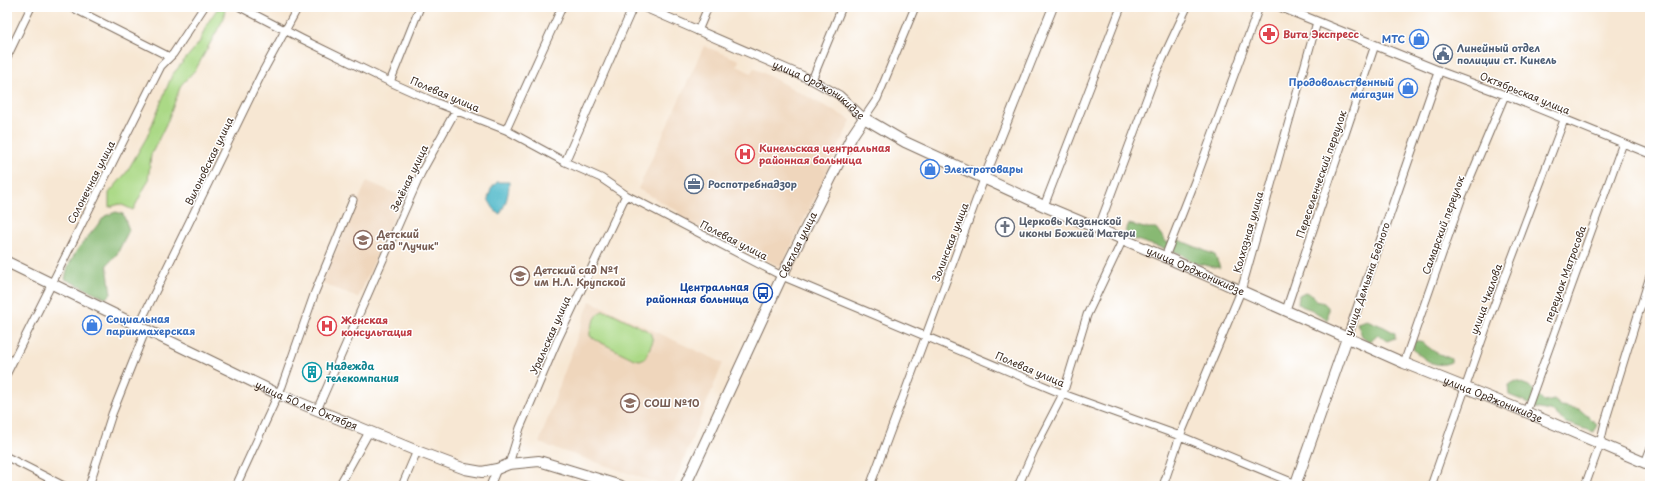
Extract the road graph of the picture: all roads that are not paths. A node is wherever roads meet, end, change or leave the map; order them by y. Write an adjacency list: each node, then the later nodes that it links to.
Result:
1 (31, 7): 22 (street)
2 (71, 7): 23 (street)
3 (204, 7): 23 (street, Солонечная улица)
4 (240, 7): 19 (street, Полевая улица)
5 (298, 7): 19 (street, Вилоновская улица)
6 (420, 7): 26 (street)
7 (562, 7): 31 (street)
8 (633, 7): 34 (street)
9 (644, 7): 20 (street, улица Орджоникидзе)
10 (708, 7): 20 (street)
11 (842, 7): 25 (street)
12 (915, 7): 29 (street, Светлая улица)
13 (1053, 7): 35 (street, Золинская улица)
14 (1121, 7): 38 (street)
15 (1187, 7): 39 (street)
16 (1259, 7): 41 (street)
17 (1281, 7): 18 (street, Октябрьская улица)
18 (1317, 22): 21 (street, Октябрьская улица); 46 (street, Колхозная улица)
19 (286, 31): 26 (street, Полевая улица); 48 (street, Вилоновская улица)
20 (698, 31): 25 (street, улица Орджоникидзе)
21 (1375, 45): 24 (street, Октябрьская улица); 47 (street, Переселенческий переулок)
22 (7, 57)
23 (170, 57): 45 (street, Солонечная улица)
24 (1438, 71): 27 (street, Октябрьская улица); 50 (street, улица Демьяна Бедного)
25 (812, 80): 29 (street, улица Орджоникидзе)
26 (390, 82): 28 (street, Полевая улица)
27 (1505, 95): 30 (street, Октябрьская улица); 51 (street, Самарский переулок)
28 (456, 110): 31 (street, Полевая улица); 56 (street, Зелёная улица)
29 (864, 118): 35 (main road, улица Орджоникидзе); 43 (main road, Светлая улица)
30 (1564, 120): 32 (street, Октябрьская улица); 53 (street, улица Чкалова)
31 (506, 130): 34 (street, Полевая улица)
32 (1623, 143): 33 (street, Октябрьская улица); 57 (street, переулок Матросова)
33 (1650, 154)
34 (565, 162): 36 (street, Полевая улица)
35 (984, 179): 38 (main road, улица Орджоникидзе); 49 (street, Золинская улица)
36 (626, 195): 43 (street, Полевая улица); 64 (street, Уральская улица)
37 (353, 200): 54 (street)
38 (1044, 206): 39 (main road, улица Орджоникидзе)
39 (1098, 229): 40 (main road, улица Орджоникидзе)
40 (1123, 239): 41 (main road, улица Орджоникидзе); 55 (street)
41 (1166, 257): 46 (main road, улица Орджоникидзе)
42 (7, 262): 45 (main road, улица 50 лет Октября)
43 (782, 276): 49 (street, Полевая улица); 75 (main road, Светлая улица)
44 (1650, 276): 60 (street)
45 (52, 284): 48 (main road, улица 50 лет Октября); 52 (street, Солонечная улица)
46 (1241, 291): 47 (main road, улица Орджоникидзе); 59 (street, Колхозная улица)
47 (1286, 310): 50 (main road, улица Орджоникидзе)
48 (143, 327): 54 (main road, улица 50 лет Октября); 69 (street, Вилоновская улица)
49 (925, 336): 55 (street, Полевая улица); 76 (street, Золинская улица)
50 (1347, 338): 51 (main road, улица Орджоникидзе); 67 (main road, улица Демьяна Бедного)
51 (1404, 363): 53 (main road, улица Орджоникидзе)
52 (7, 373)
53 (1466, 387): 57 (main road, улица Орджоникидзе); 79 (street, улица Чкалова)
54 (278, 394): 56 (main road, улица 50 лет Октября); 70 (street)
55 (1063, 394): 59 (street, Полевая улица); 77 (street)
56 (317, 410): 58 (main road, улица 50 лет Октября)
57 (1526, 412): 60 (main road, улица Орджоникидзе)
58 (369, 432): 62 (main road, улица 50 лет Октября); 71 (street)
59 (1180, 436): 67 (street, Полевая улица); 78 (street, Колхозная улица)
60 (1600, 444): 65 (main road, улица Орджоникидзе); 80 (street)
61 (1650, 450): 65 (street)
62 (417, 451): 66 (main road, улица 50 лет Октября); 72 (street)
63 (7, 457): 68 (street)
64 (509, 464): 66 (main road, улица 50 лет Октября); 74 (main road, улица 50 лет Октября)
65 (1648, 464)
66 (497, 469): 73 (street)
67 (1297, 485)
68 (64, 486)
69 (89, 486)
70 (236, 486)
71 (339, 486)
72 (402, 486)
73 (490, 486)
74 (621, 486)
75 (685, 486)
76 (870, 486)
77 (1018, 486)
78 (1163, 486)
79 (1431, 486)
80 (1585, 486)

